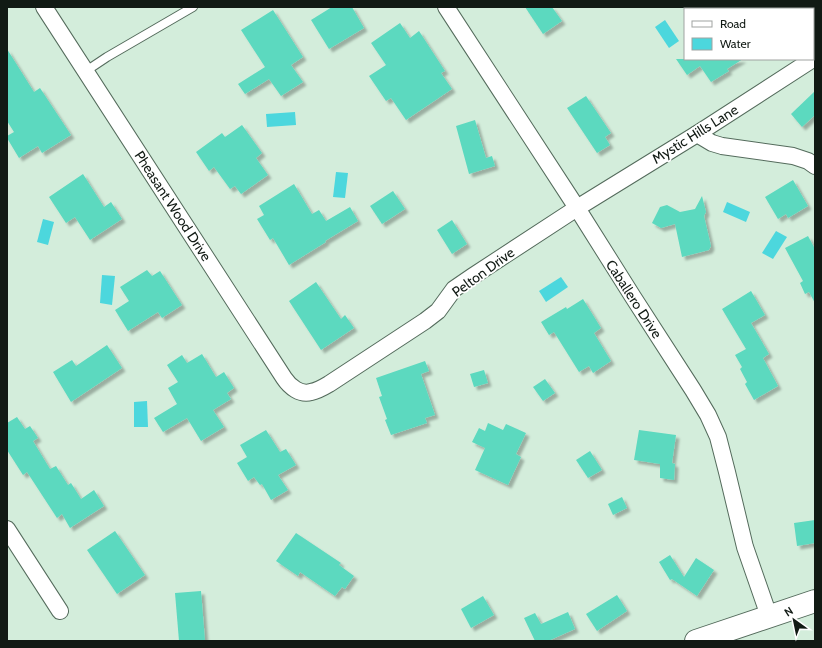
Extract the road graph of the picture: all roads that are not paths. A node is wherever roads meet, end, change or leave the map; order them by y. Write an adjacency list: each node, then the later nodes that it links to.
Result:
1 (44, 7): 5 (street, Pheasant Wood Drive)
2 (193, 7): 5 (lane)
3 (446, 7): 8 (street, Caballero Drive)
4 (811, 60): 6 (street, Mystic Hills Lane)
5 (86, 71): 9 (street, Pheasant Wood Drive)
6 (697, 134): 7 (street); 8 (street, Mystic Hills Lane)
7 (815, 166)
8 (577, 208): 9 (street, Pelton Drive); 13 (street, Caballero Drive)
9 (312, 392)
10 (7, 529): 12 (street)
11 (815, 601): 13 (street)
12 (60, 611)
13 (769, 616): 14 (street)
14 (696, 641)

